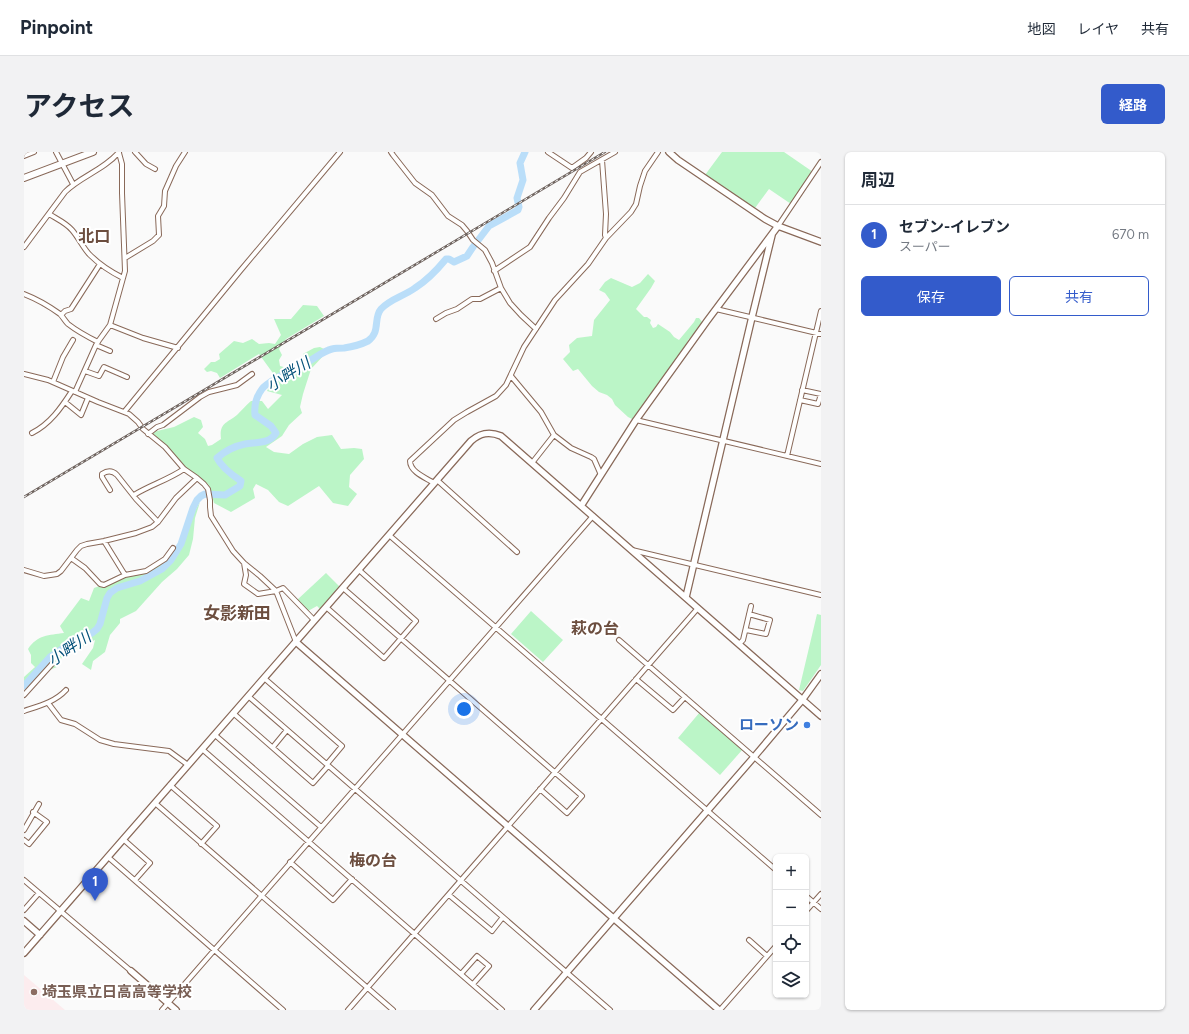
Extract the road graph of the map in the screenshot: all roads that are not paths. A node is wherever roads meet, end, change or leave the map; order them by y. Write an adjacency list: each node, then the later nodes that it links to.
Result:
1 (34, 152): 14 (street)
2 (56, 152): 17 (street)
3 (93, 152): 17 (main road)
4 (119, 152): 20 (street); 27 (street)
5 (135, 152): 18 (street)
6 (185, 152): 27 (street)
7 (340, 152): 44 (street)
8 (391, 152): 29 (street)
9 (548, 152): 13 (street)
10 (615, 152): 15 (street)
11 (658, 152): 24 (street)
12 (668, 152): 22 (street)
13 (589, 153)
14 (24, 156)
15 (602, 160): 24 (street); 29 (street)
16 (821, 162): 22 (street)
17 (62, 164): 19 (main road); 20 (street)
18 (155, 169)
19 (24, 178)
20 (73, 184): 21 (street)
21 (49, 214): 26 (street); 28 (street)
22 (778, 226): 23 (street); 25 (street)
23 (772, 234): 33 (street); 36 (street)
24 (606, 238): 39 (street)
25 (821, 242)
26 (24, 247)
27 (125, 258): 30 (street)
28 (100, 264): 30 (street); 35 (street)
29 (494, 271): 31 (street)
30 (123, 278): 38 (street)
31 (501, 288): 37 (street); 39 (street)
32 (24, 294): 35 (street)
33 (716, 309): 36 (street); 58 (street)
34 (821, 311): 40 (street)
35 (61, 315): 43 (street)
36 (752, 317): 40 (street); 62 (street)
37 (436, 319)
38 (110, 326): 43 (street); 44 (street)
39 (536, 329): 49 (street)
40 (816, 332): 41 (street); 52 (street)
41 (821, 334)
42 (73, 340): 51 (street)
43 (97, 344): 45 (street); 46 (street)
44 (178, 348): 57 (street)
45 (110, 351)
46 (85, 371): 50 (street); 53 (street)
47 (24, 374): 51 (street)
48 (252, 374): 60 (street)
49 (511, 376): 61 (street); 69 (street)
50 (127, 377)
51 (53, 382): 53 (street)
52 (802, 390): 55 (street); 55 (street)
53 (74, 392): 54 (street); 56 (street)
54 (90, 397): 56 (street); 57 (street)
55 (800, 400): 63 (street)
56 (66, 402): 59 (street)
57 (125, 412): 60 (street)
58 (636, 420): 62 (street); 67 (street)
59 (32, 433)
60 (148, 434): 66 (street)
61 (554, 435): 64 (street); 67 (street)
62 (723, 441): 63 (street); 82 (street)
63 (787, 456): 65 (street)
64 (532, 463): 69 (street); 72 (street)
65 (821, 464)
66 (184, 469): 68 (street); 71 (street)
67 (601, 475): 72 (street)
68 (197, 478): 74 (street); 81 (street)
69 (436, 482): 75 (street); 79 (street)
70 (110, 490): 71 (street)
71 (134, 495): 74 (street)
72 (581, 506): 73 (street)
73 (593, 516): 78 (street); 95 (street)
74 (158, 522): 76 (street)
75 (389, 534): 84 (street); 95 (street)
76 (104, 541): 80 (street); 85 (street)
77 (172, 548): 85 (street)
78 (630, 549): 82 (street); 89 (street)
79 (517, 552)
80 (71, 558): 83 (street); 85 (street)
81 (244, 563): 87 (street); 87 (street)
82 (694, 565): 88 (street); 89 (street)
83 (24, 570)
84 (358, 570): 86 (street); 97 (street)
85 (125, 575)
86 (343, 588): 91 (street); 97 (street)
87 (276, 591): 94 (street); 99 (street)
88 (821, 595)
89 (686, 597): 92 (street)
90 (751, 606): 93 (street)
91 (326, 607): 94 (street); 97 (street)
92 (698, 608): 100 (street); 102 (street)
93 (750, 614): 96 (street); 96 (street)
94 (314, 620): 99 (street)
95 (496, 626): 106 (street); 116 (street)
96 (746, 630): 100 (street)
97 (401, 638): 106 (street)
98 (620, 640): 102 (street)
99 (296, 642): 104 (street); 118 (street)
100 (740, 644): 111 (street)
101 (52, 664): 108 (street)
102 (649, 665): 105 (street); 110 (street)
103 (821, 674): 111 (street)
104 (264, 678): 109 (street); 124 (street)
105 (636, 679): 110 (street); 116 (street)
106 (449, 680): 118 (street); 125 (street)
107 (66, 690): 112 (street)
108 (24, 695)
109 (248, 696): 114 (street); 117 (street)
110 (685, 697): 122 (street)
111 (803, 699): 115 (street); 122 (street)
112 (48, 703): 113 (street); 123 (street)
113 (24, 711)
114 (233, 714): 119 (street); 120 (street)
115 (821, 716)
116 (602, 718): 125 (street); 131 (street)
117 (287, 730): 120 (street); 124 (street)
118 (402, 734): 127 (street); 134 (street)
119 (215, 735): 121 (street); 135 (street)
120 (273, 747): 124 (street)
121 (202, 749): 123 (street); 139 (street)
122 (754, 756): 131 (street); 133 (street)
123 (188, 765): 126 (street)
124 (327, 765): 127 (street)
125 (554, 772): 128 (street); 128 (street)
126 (170, 785): 129 (street); 140 (street)
127 (355, 789): 135 (street); 147 (street)
128 (540, 789): 134 (street)
129 (155, 803): 137 (street); 140 (street)
130 (39, 804): 132 (street)
131 (708, 810): 143 (street); 159 (street)
132 (34, 812): 136 (street); 138 (street)
133 (821, 815)
134 (508, 826): 147 (street); 159 (street)
135 (321, 827): 139 (street)
136 (24, 830)
137 (123, 839): 141 (street); 146 (street)
138 (24, 840)
139 (308, 842): 142 (street); 144 (street)
140 (202, 844): 151 (street)
141 (108, 857): 146 (street); 157 (street)
142 (290, 862): 144 (street); 151 (street)
143 (773, 867)
144 (352, 879): 162 (street)
145 (24, 880): 148 (street)
146 (135, 880): 164 (street)
147 (461, 880): 150 (street); 158 (street)
148 (39, 893): 156 (street); 157 (street)
149 (821, 894): 153 (street)
150 (449, 895): 158 (street); 162 (street)
151 (261, 896): 164 (street); 172 (street)
152 (809, 898): 153 (street)
153 (814, 902): 154 (street); 155 (street)
154 (809, 908)
155 (821, 909)
156 (24, 910)
157 (61, 911): 161 (street); 168 (street)
158 (503, 918): 169 (street)
159 (614, 918): 169 (street); 182 (street)
160 (24, 921): 161 (street)
161 (40, 934): 166 (street)
162 (415, 934): 170 (street); 172 (street)
163 (749, 940): 167 (street)
164 (214, 949): 173 (street); 176 (street)
165 (773, 949): 167 (street)
166 (24, 953)
167 (767, 956): 182 (street)
168 (131, 971): 173 (street)
169 (567, 972): 180 (street); 181 (street)
170 (462, 974): 171 (street); 171 (street)
171 (473, 984): 179 (street)
172 (368, 988): 177 (street); 178 (street)
173 (168, 1003): 174 (street); 175 (street)
174 (162, 1010)
175 (176, 1010)
176 (283, 1010)
177 (348, 1010)
178 (393, 1010)
179 (502, 1010)
180 (534, 1010)
181 (610, 1010)
182 (720, 1010)

